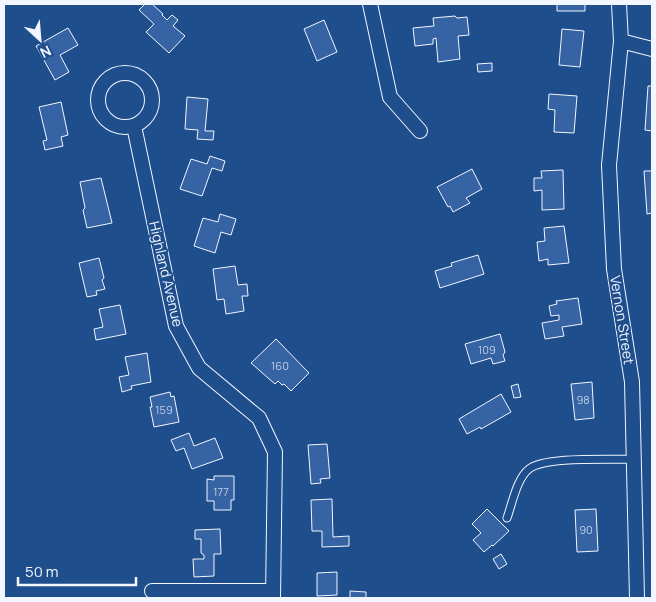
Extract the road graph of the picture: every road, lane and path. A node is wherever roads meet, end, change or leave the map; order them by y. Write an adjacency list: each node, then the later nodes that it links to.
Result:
1 (370, 4): 6 (street)
2 (619, 4): 3 (street, Vernon Street)
3 (621, 41): 4 (street); 7 (street, Vernon Street)
4 (652, 49)
5 (134, 126): 10 (street, Highland Avenue)
6 (420, 131)
7 (634, 459): 8 (lane); 11 (street, Vernon Street)
8 (507, 518)
9 (152, 591): 10 (street)
10 (272, 595)
11 (637, 598)

